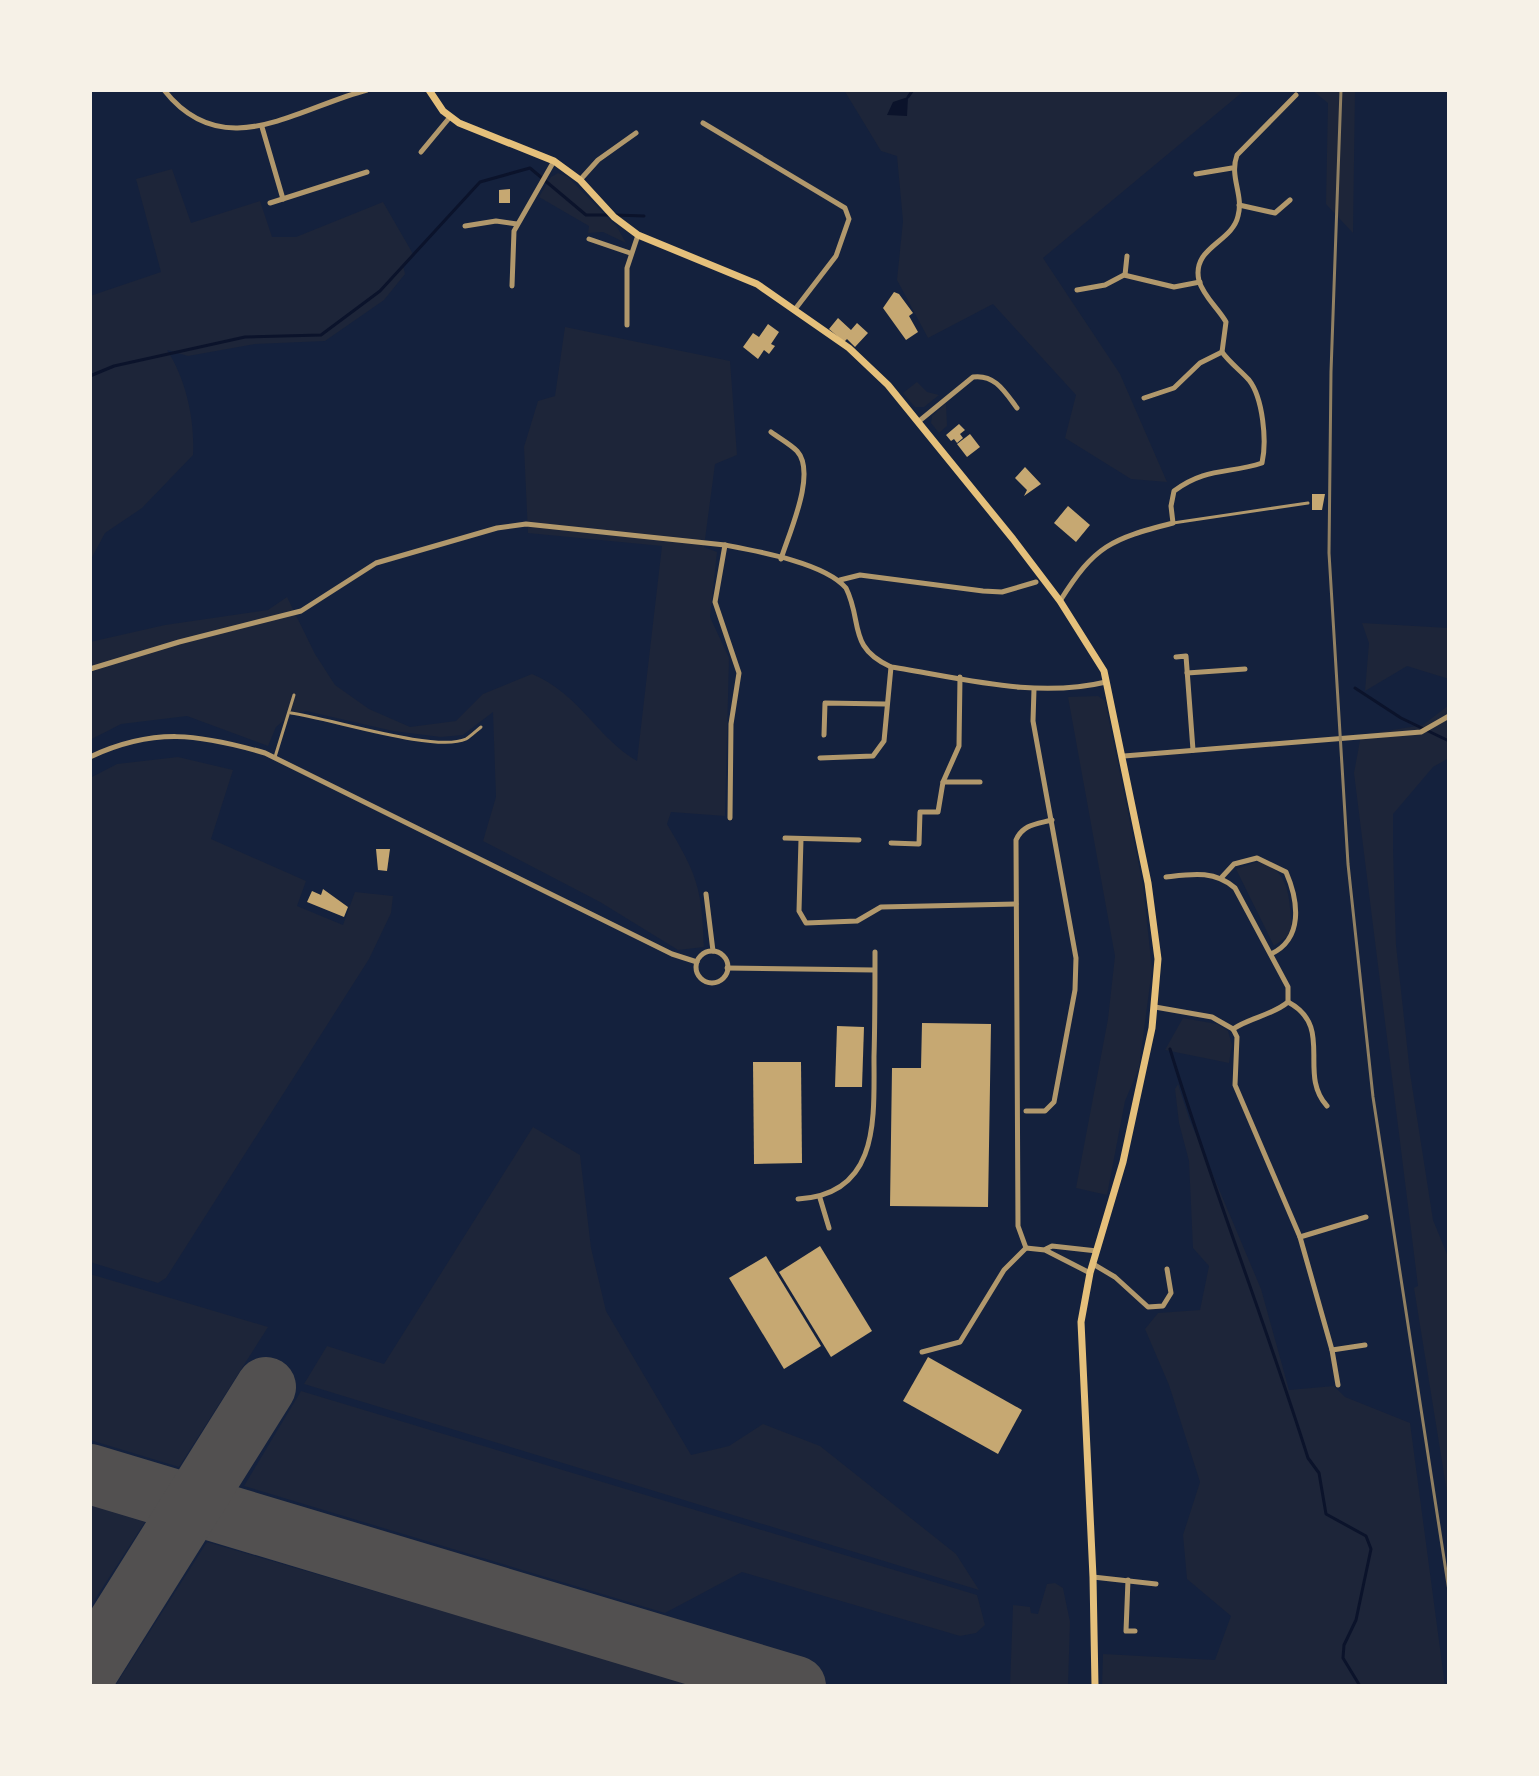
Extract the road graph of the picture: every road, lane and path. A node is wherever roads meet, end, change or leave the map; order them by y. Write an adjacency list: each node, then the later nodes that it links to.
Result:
1 (164, 90): 7 (street)
2 (367, 90): 7 (street)
3 (429, 90): 5 (main road)
4 (1296, 95): 11 (street)
5 (450, 117): 9 (street); 10 (main road)
6 (703, 123): 29 (street)
7 (261, 127): 15 (street)
8 (636, 133): 14 (street)
9 (421, 152)
10 (554, 161): 14 (main road); 19 (street)
11 (1232, 168): 13 (street); 18 (street)
12 (367, 172): 15 (street)
13 (1196, 174)
14 (580, 180): 21 (main road)
15 (283, 199): 17 (street)
16 (1290, 200): 18 (street)
17 (270, 203)
18 (1239, 205): 26 (street)
19 (517, 224): 20 (street); 27 (street)
20 (465, 226)
21 (638, 235): 23 (street); 29 (main road)
22 (589, 239): 23 (street)
23 (630, 253): 30 (street)
24 (1127, 256): 25 (street)
25 (1125, 275): 26 (street); 28 (street)
26 (1200, 282): 31 (street)
27 (512, 286)
28 (1077, 290)
29 (796, 308): 34 (main road)
30 (627, 325)
31 (1222, 352): 32 (street); 37 (street)
32 (1144, 398)
33 (1017, 408): 34 (street)
34 (917, 423): 42 (main road)
35 (771, 432): 39 (street)
36 (1308, 503): 37 (lane)
37 (1173, 523): 42 (street)
38 (725, 545): 39 (street); 45 (street); 64 (street)
39 (781, 559): 40 (street)
40 (840, 580): 41 (street); 44 (street)
41 (1036, 582)
42 (1060, 601): 49 (main road)
43 (1176, 657): 47 (street)
44 (891, 667): 48 (street); 52 (street)
45 (90, 669)
46 (1245, 669): 47 (street)
47 (1187, 673): 57 (street)
48 (960, 677): 50 (street); 62 (street)
49 (1106, 682): 50 (street); 58 (main road)
50 (1034, 689): 65 (street)
51 (294, 695): 53 (lane)
52 (885, 704): 56 (street); 61 (street)
53 (291, 713): 55 (lane); 60 (lane)
54 (1449, 716): 57 (street)
55 (481, 727)
56 (824, 735)
57 (1193, 750): 58 (street)
58 (1124, 756): 81 (main road)
59 (90, 757): 60 (street)
60 (275, 757): 77 (street)
61 (820, 758)
62 (943, 782): 63 (street); 69 (street)
63 (980, 782)
64 (730, 818)
65 (1052, 820): 73 (street); 84 (street)
66 (785, 838): 67 (street)
67 (801, 839): 68 (street); 73 (street)
68 (859, 840)
69 (891, 843)
70 (1166, 877): 71 (street)
71 (1222, 877): 76 (street); 76 (street)
72 (706, 894): 74 (street)
73 (1016, 904): 90 (street)
74 (713, 951): 77 (street); 78 (street)
75 (875, 952): 79 (street)
76 (1271, 954): 80 (street)
77 (697, 962): 78 (street)
78 (727, 968): 79 (street)
79 (875, 970): 85 (street)
80 (1288, 1002): 82 (street); 83 (street)
81 (1155, 1007): 82 (street); 92 (main road)
82 (1233, 1029): 89 (street)
83 (1327, 1106)
84 (1026, 1111)
85 (820, 1198): 86 (street); 88 (street)
86 (798, 1199)
87 (1366, 1217): 89 (street)
88 (829, 1228)
89 (1300, 1237): 97 (street)
90 (1026, 1248): 91 (street); 98 (street)
91 (1045, 1250): 92 (street); 95 (street)
92 (1097, 1251): 93 (main road)
93 (1093, 1264): 94 (street); 95 (main road)
94 (1167, 1269)
95 (1090, 1273): 100 (main road)
96 (1365, 1345): 97 (street)
97 (1332, 1350): 99 (street)
98 (922, 1352)
99 (1338, 1385)
100 (1093, 1577): 101 (street); 104 (main road)
101 (1128, 1580): 102 (street); 103 (street)
102 (1156, 1584)
103 (1135, 1631)
104 (1095, 1686)

